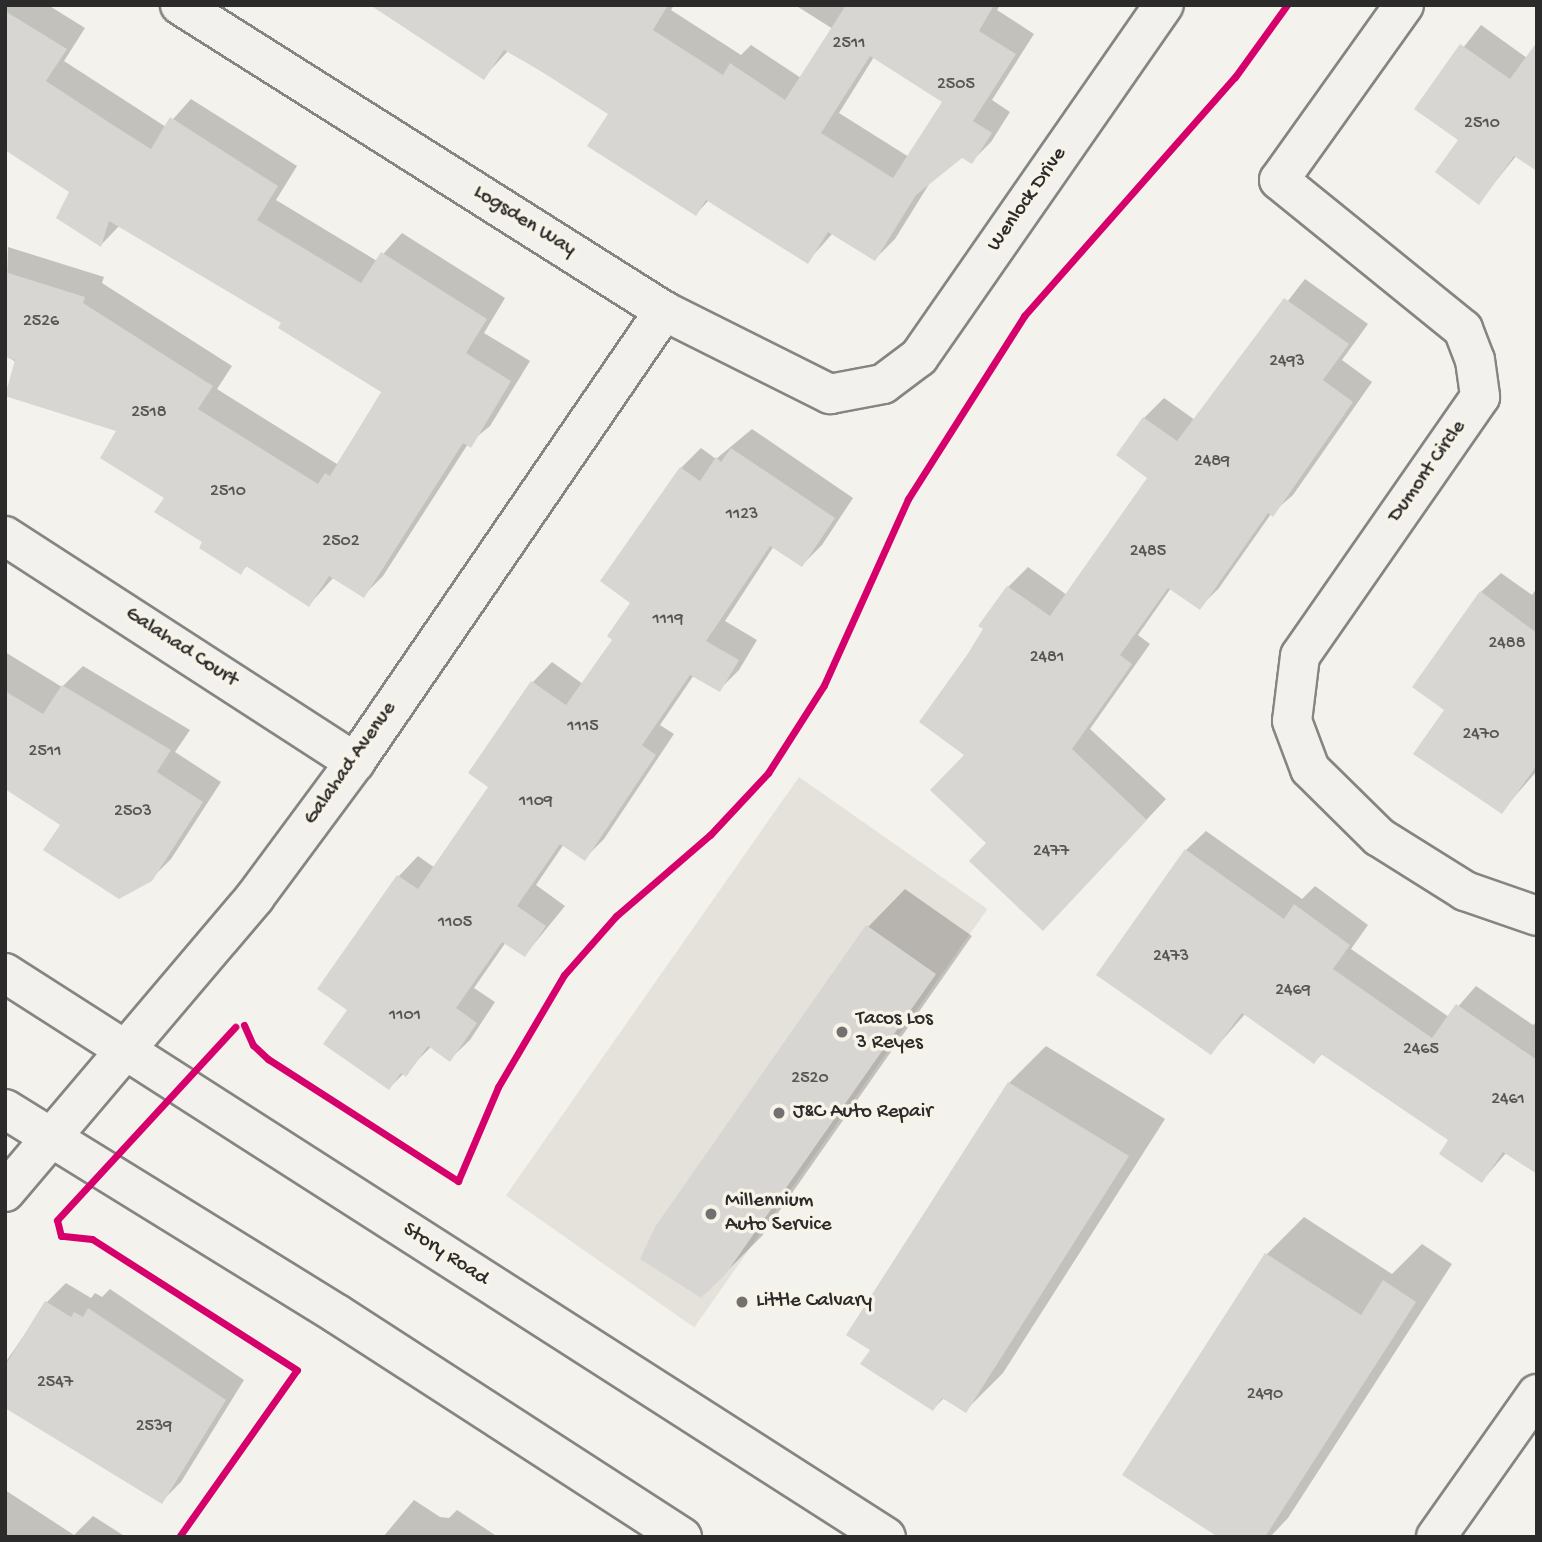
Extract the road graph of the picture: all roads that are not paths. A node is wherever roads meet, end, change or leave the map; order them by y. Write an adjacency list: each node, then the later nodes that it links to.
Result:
1 (180, 5): 4 (street, Logsden Way)
2 (1164, 5): 5 (street, Wenlock Drive)
3 (1404, 5): 8 (street, Dumont Circle)
4 (664, 311): 5 (street, Logsden Way); 7 (street, Galahad Avenue)
5 (883, 384)
6 (5, 536): 7 (street, Galahad Court)
7 (355, 762): 10 (street, Galahad Avenue)
8 (1537, 916)
9 (5, 973): 10 (street, Story Road)
10 (129, 1052): 12 (street, Galahad Avenue); 16 (street, Story Road)
11 (5, 1109): 12 (street)
12 (52, 1139): 13 (street, Galahad Avenue); 15 (street)
13 (5, 1192)
14 (1537, 1394): 17 (street)
15 (682, 1537)
16 (886, 1537)
17 (1436, 1537)

